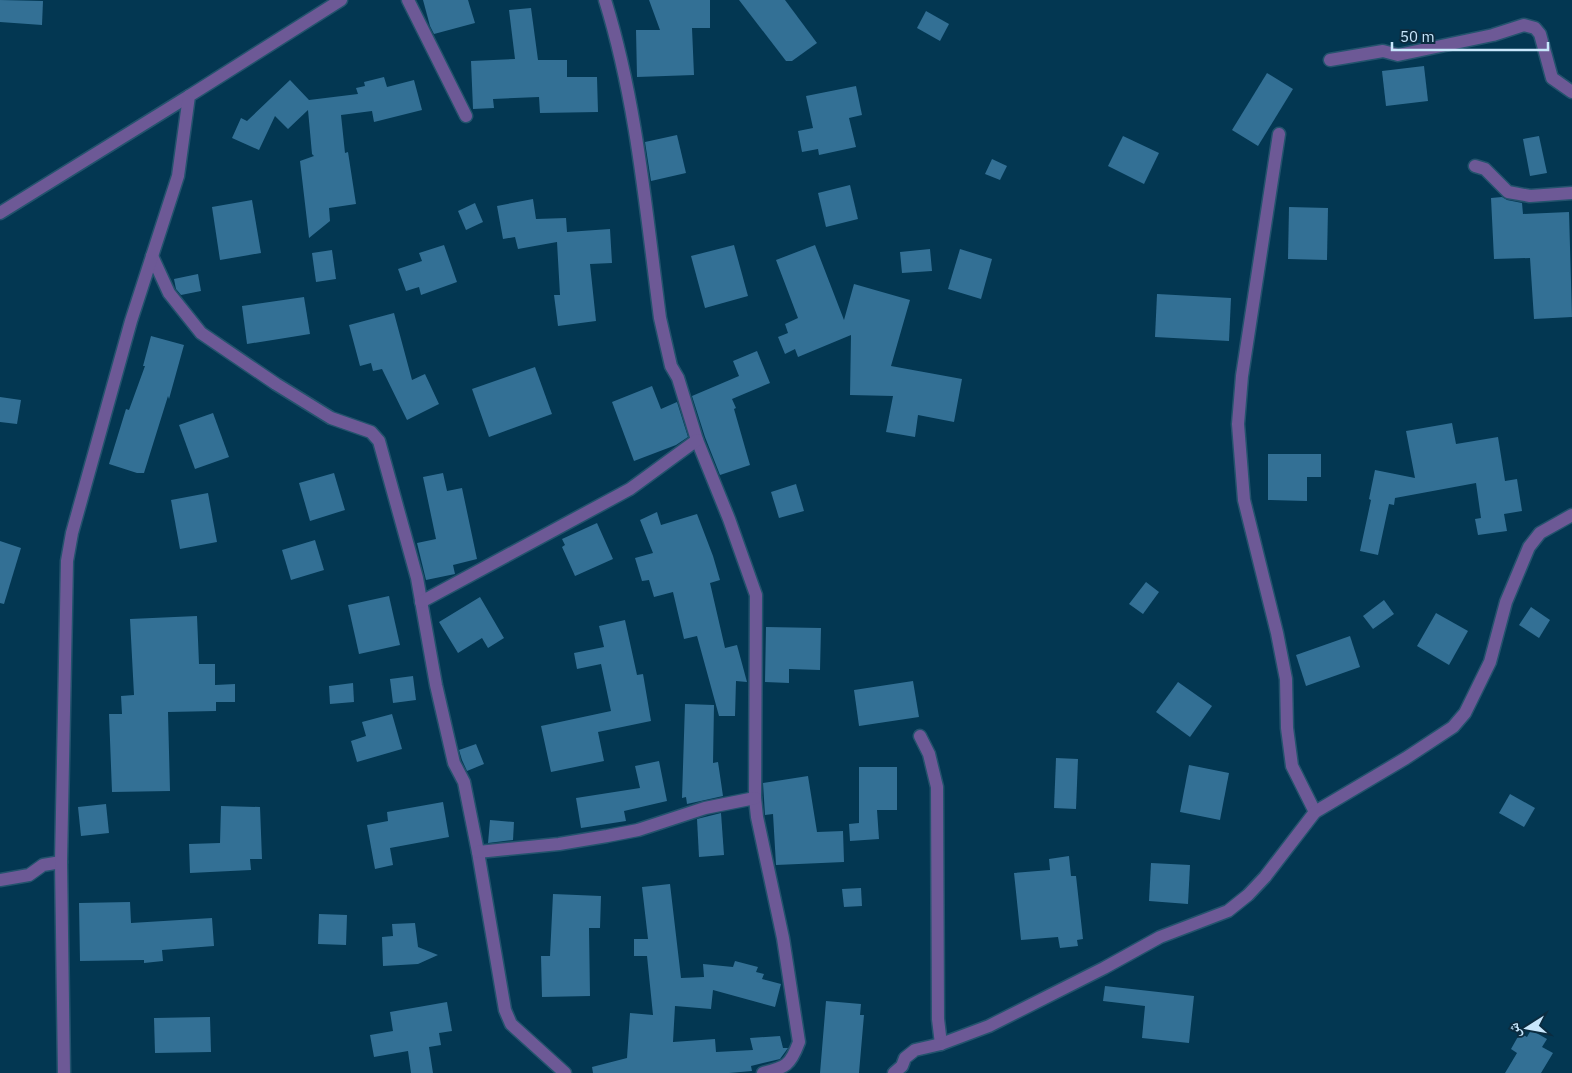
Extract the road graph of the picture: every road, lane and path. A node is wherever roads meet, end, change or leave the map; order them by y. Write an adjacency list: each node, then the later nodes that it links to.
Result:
1 (341, 0): 6 (street)
2 (408, 0): 7 (street)
3 (605, 0): 13 (street)
4 (1330, 60): 5 (street)
5 (1572, 92)
6 (189, 96): 11 (street); 12 (street)
7 (466, 116)
8 (1279, 134): 18 (street)
9 (1474, 166): 10 (street)
10 (1572, 192)
11 (0, 213)
12 (152, 256): 15 (street); 20 (street)
13 (697, 440): 15 (street); 17 (street)
14 (1572, 515): 18 (street)
15 (421, 602): 19 (street)
16 (920, 736): 22 (street)
17 (755, 798): 19 (street); 23 (street)
18 (1315, 812): 22 (street)
19 (478, 852): 25 (street)
20 (61, 862): 21 (street); 24 (street)
21 (0, 880)
22 (941, 1044): 27 (street)
23 (784, 1070): 26 (street)
24 (64, 1073)
25 (565, 1073)
26 (763, 1073)
27 (894, 1073)

